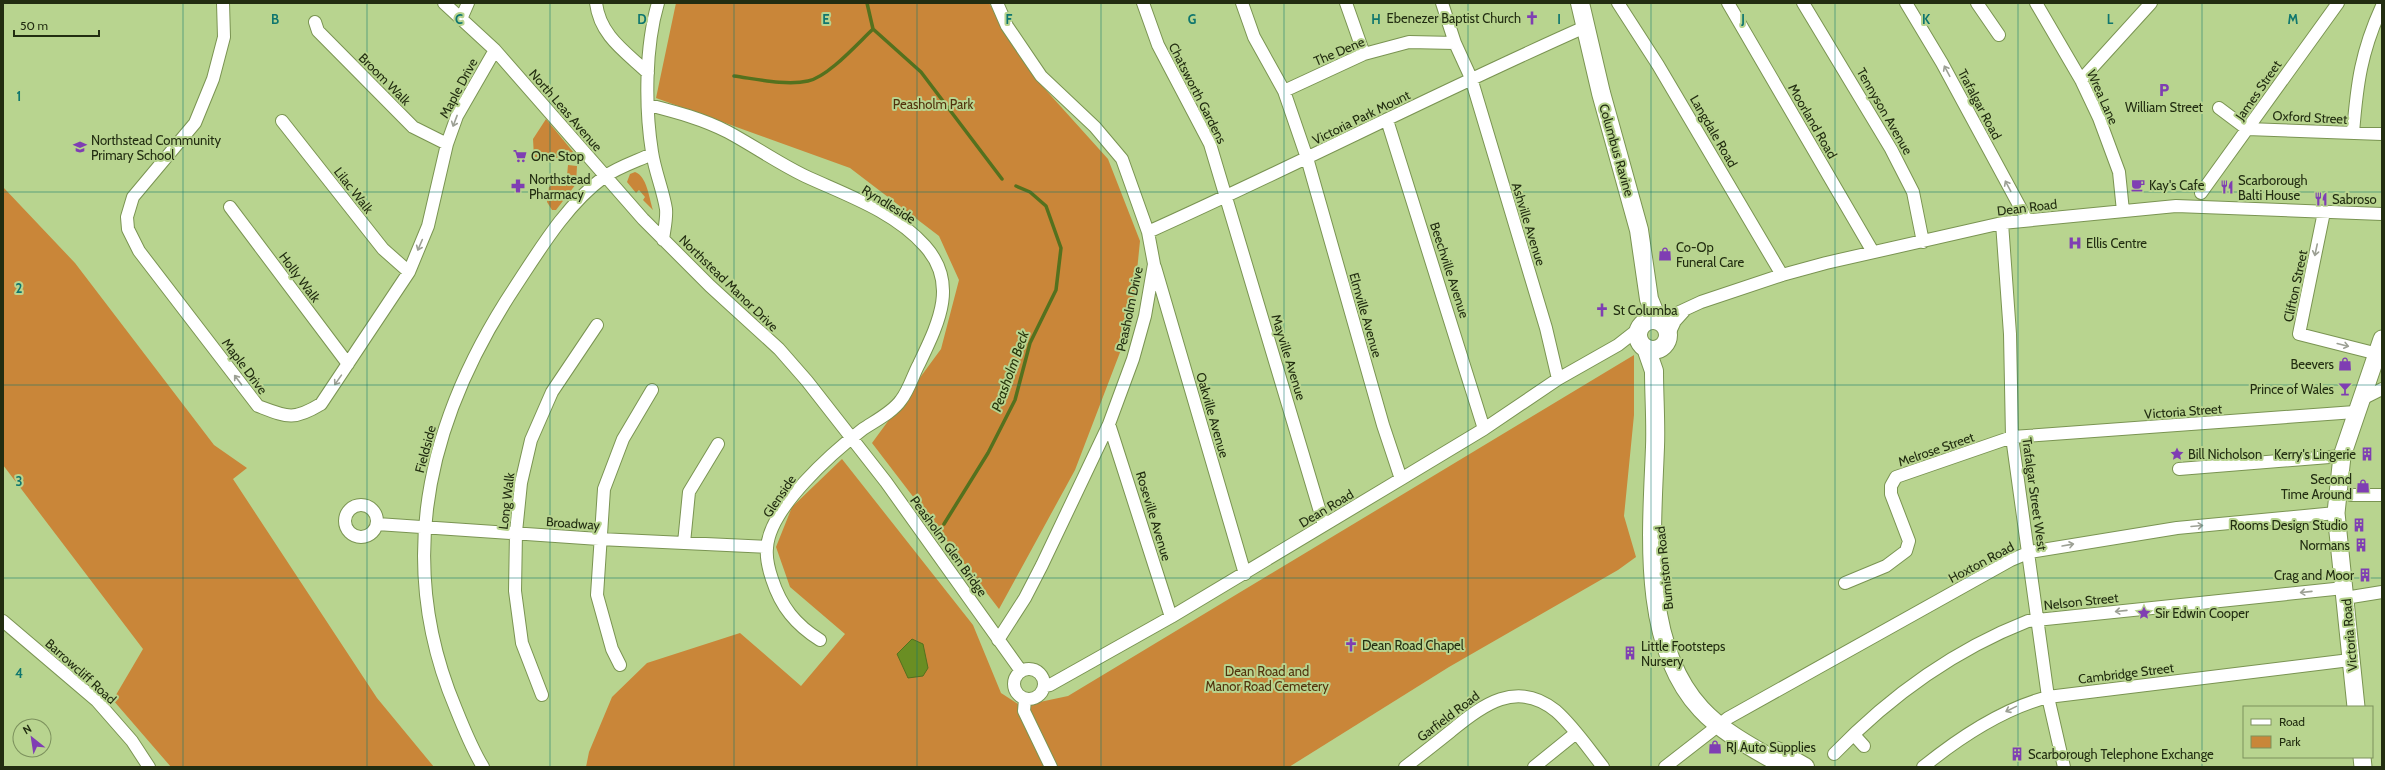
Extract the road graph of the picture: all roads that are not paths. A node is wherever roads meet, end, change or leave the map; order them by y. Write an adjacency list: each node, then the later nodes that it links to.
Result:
1 (223, 3): 64 (street, Maple Drive, one-way to 1)
2 (444, 3): 21 (street, North Leas Avenue)
3 (468, 3): 21 (street)
4 (596, 3): 28 (street)
5 (658, 3): 28 (street, Northstead Manor Drive)
6 (997, 3): 51 (street, Peasholm Drive)
7 (1144, 3): 44 (street, Chatsworth Gardens)
8 (1242, 3): 31 (street, Elmville Avenue)
9 (1346, 3): 27 (street)
10 (1442, 3): 25 (street, Ashville Avenue)
11 (1580, 3): 23 (main road, Columbus Ravine)
12 (1618, 3): 57 (street, Langdale Road)
13 (1728, 3): 54 (street, Moorland Road)
14 (1803, 3): 53 (street, Tennyson Avenue)
15 (1906, 3): 49 (street, Trafalgar Road, one-way to 15)
16 (1977, 3): 24 (street)
17 (2036, 3): 30 (street, Wrea Lane)
18 (2151, 3): 30 (street)
19 (2338, 3): 36 (street, James Street)
20 (2382, 6): 37 (street)
21 (461, 19): 26 (street, North Leas Avenue)
22 (316, 22): 39 (street, Broom Walk)
23 (1585, 27): 29 (street, Victoria Park Mount); 60 (main road, Columbus Ravine)
24 (1999, 35)
25 (1455, 43): 27 (street, The Dene); 29 (street, Ashville Avenue)
26 (495, 50): 39 (street, Maple Drive, one-way to 39); 42 (street, North Leas Avenue)
27 (1364, 54): 31 (street, The Dene)
28 (648, 73): 32 (street, Northstead Manor Drive)
29 (1471, 78): 34 (street, Victoria Park Mount); 66 (street, Ashville Avenue)
30 (2081, 80): 46 (street, Wrea Lane)
31 (1284, 91): 41 (street, Elmville Avenue)
32 (649, 105): 40 (street, Northstead Manor Drive); 73 (street, Ryndleside)
33 (2219, 108): 36 (street)
34 (1387, 120): 41 (street, Victoria Park Mount); 71 (street, Beechville Avenue)
35 (282, 121): 56 (street, Lilac Walk)
36 (2247, 128): 37 (street, Oxford Street); 43 (street, James Street)
37 (2353, 133): 38 (street, Oxford Street)
38 (2382, 134)
39 (447, 144): 56 (street, Maple Drive, one-way to 56)
40 (652, 154): 42 (street, Fieldside); 52 (street, Northstead Manor Drive)
41 (1306, 158): 44 (street, Victoria Park Mount); 77 (street, Elmville Avenue)
42 (605, 177): 52 (street, North Leas Avenue); 83 (street, Fieldside)
43 (2200, 193)
44 (1227, 196): 51 (street, Victoria Park Mount); 82 (street, Mayville Avenue)
45 (230, 206): 64 (street, Holly Walk)
46 (2123, 211): 47 (street, Dean Road); 49 (street, Dean Road)
47 (2324, 212): 48 (street, Dean Road); 63 (street, Clifton Street, one-way to 63)
48 (2382, 214)
49 (2027, 220): 50 (street, Dean Road)
50 (2002, 223): 53 (street, Dean Road); 72 (street, Trafalgar Street West)
51 (1148, 232): 55 (street, Peasholm Drive)
52 (663, 240): 73 (street, Northstead Manor Drive)
53 (1923, 242): 54 (street, Dean Road)
54 (1873, 252): 57 (street, Dean Road)
55 (1154, 264): 70 (street, Peasholm Drive); 89 (street, Oakville Avenue)
56 (409, 272): 64 (street, Maple Drive)
57 (1782, 275): 58 (street, Dean Road)
58 (1687, 309): 60 (street, Dean Road); 60 (street, Dean Road)
59 (597, 325): 84 (street, Long Walk)
60 (1656, 329): 61 (street, Dean Road); 62 (main road); 65 (main road, Burniston Road)
61 (1618, 345): 62 (street, Dean Road); 66 (street, Dean Road)
62 (1645, 347): 65 (main road, Burniston Road)
63 (2380, 351): 69 (main road, Victoria Road)
64 (348, 364)
65 (1654, 371): 106 (main road, Burniston Road)
66 (1558, 379): 71 (street, Dean Road)
67 (2382, 389): 69 (street)
68 (652, 390): 85 (street)
69 (2359, 406): 72 (street, Victoria Street); 75 (main road, Victoria Road)
70 (1109, 424): 93 (street, Roseville Avenue); 97 (street, Peasholm Drive)
71 (1484, 429): 77 (street, Dean Road)
72 (2012, 437): 88 (street, Trafalgar Street West); 90 (street, Melrose Street)
73 (852, 438): 87 (street, Glenside); 97 (street, Peasholm Glen Bridge)
74 (718, 444): 86 (street)
75 (2342, 456): 76 (street); 80 (main road, Victoria Road)
76 (2179, 469)
77 (1402, 479): 82 (street, Dean Road)
78 (2350, 495): 79 (street)
79 (2382, 495)
80 (2336, 513): 88 (street, Hoxton Road, one-way to 80); 92 (main road, Victoria Road)
81 (376, 524): 83 (street, Broadway)
82 (1324, 525): 89 (street, Dean Road)
83 (424, 527): 84 (street, Broadway); 112 (street, Fieldside)
84 (516, 532): 85 (street, Broadway); 102 (street, Long Walk)
85 (599, 539): 86 (street, Broadway); 99 (street)
86 (684, 543): 87 (street, Broadway)
87 (766, 547): 96 (street)
88 (2030, 552): 94 (street, Trafalgar Street West); 106 (street, Hoxton Road)
89 (1245, 574): 93 (street, Dean Road)
90 (1845, 583)
91 (2382, 592): 92 (street, Nelson Street)
92 (2345, 593): 94 (street, Nelson Street, one-way to 94); 98 (main road, Victoria Road)
93 (1171, 617): 101 (street, Dean Road)
94 (2037, 620): 103 (street, Trafalgar Street West); 108 (street, Nelson Street)
95 (3, 621): 111 (street, Barrowcliff Road)
96 (820, 640)
97 (998, 640): 100 (street, Peasholm Glen Bridge)
98 (2350, 660): 103 (street, Cambridge Street); 105 (main road, Victoria Road)
99 (620, 665)
100 (1021, 671): 101 (street); 104 (street)
101 (1044, 686): 104 (street)
102 (542, 695)
103 (2048, 697): 120 (street, Cambridge Street, one-way to 120); 121 (street, Trafalgar Street West)
104 (1025, 698): 113 (street)
105 (2356, 706)
106 (1723, 722): 117 (street, Hoxton Road); 118 (main road, Burniston Road); 119 (main road, Burniston Road)
107 (1576, 733): 114 (street, Garfield Road); 115 (street); 116 (street, Garfield Road)
108 (1854, 735): 109 (street); 110 (street, Nelson Street)
109 (1864, 746)
110 (1834, 754)
111 (149, 767)
112 (482, 767)
113 (1051, 767)
114 (1405, 767)
115 (1534, 767)
116 (1603, 767)
117 (1665, 767)
118 (1786, 767)
119 (1805, 767)
120 (1923, 767)
121 (2064, 767)

